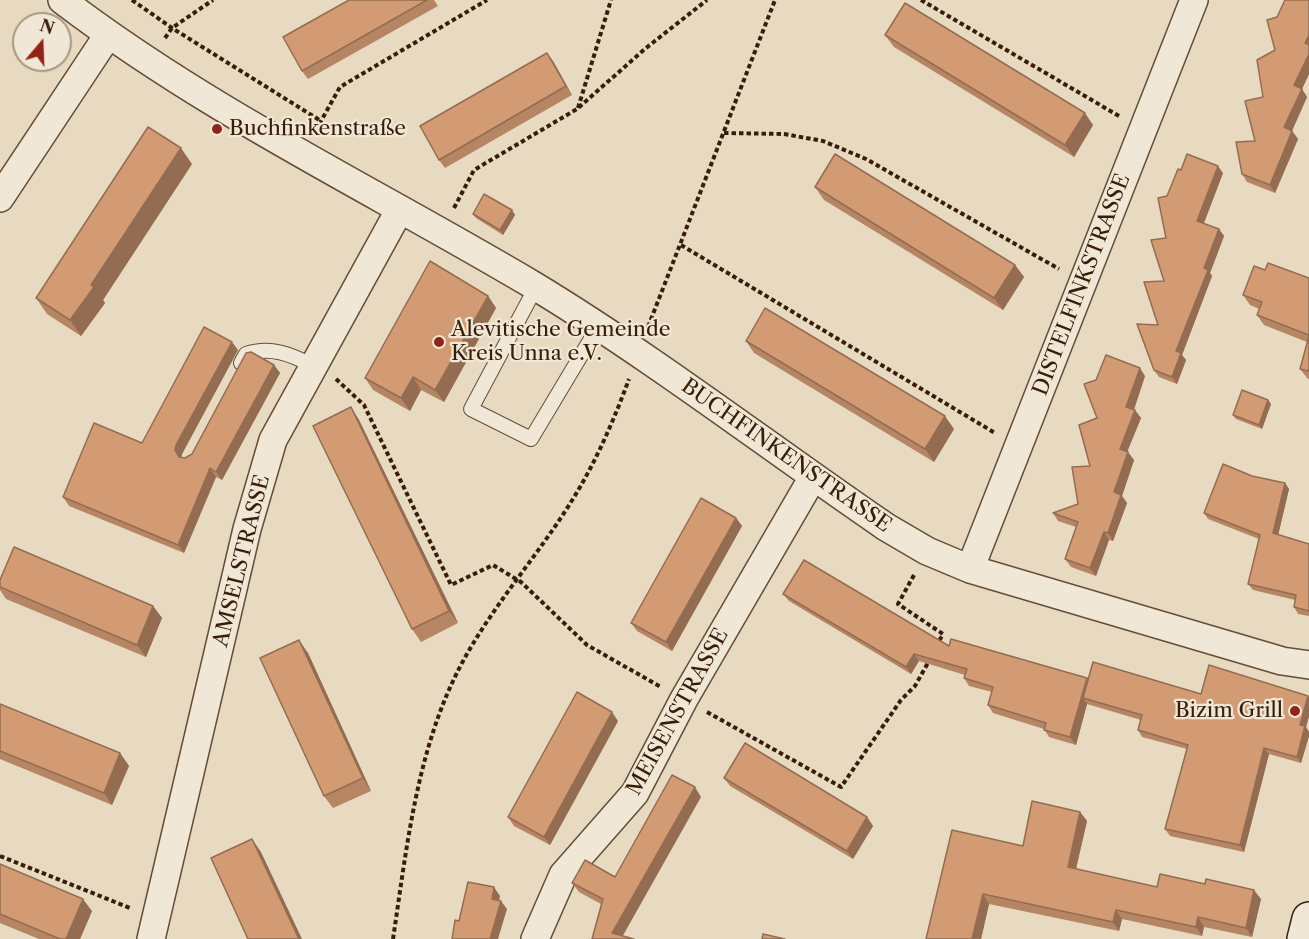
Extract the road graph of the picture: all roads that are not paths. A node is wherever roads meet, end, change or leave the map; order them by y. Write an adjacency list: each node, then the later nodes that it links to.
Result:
1 (62, 0): 3 (street, BUCHFINKENSTRASSE)
2 (1194, 0): 11 (street, DISTELFINKSTRASSE)
3 (108, 35): 4 (street); 5 (street, BUCHFINKENSTRASSE)
4 (0, 198)
5 (400, 209): 6 (street, BUCHFINKENSTRASSE); 8 (street, AMSELSTRASSE)
6 (536, 287): 7 (street, BUCHFINKENSTRASSE); 7 (lane)
7 (598, 327): 10 (street, BUCHFINKENSTRASSE)
8 (313, 366): 9 (lane); 14 (street, AMSELSTRASSE)
9 (234, 375)
10 (813, 477): 11 (street, BUCHFINKENSTRASSE); 15 (street, MEISENSTRASSE)
11 (970, 569): 12 (street, BUCHFINKENSTRASSE)
12 (1309, 665)
13 (1309, 919): 16 (main road)
14 (153, 928)
15 (535, 939)
16 (1304, 939)

